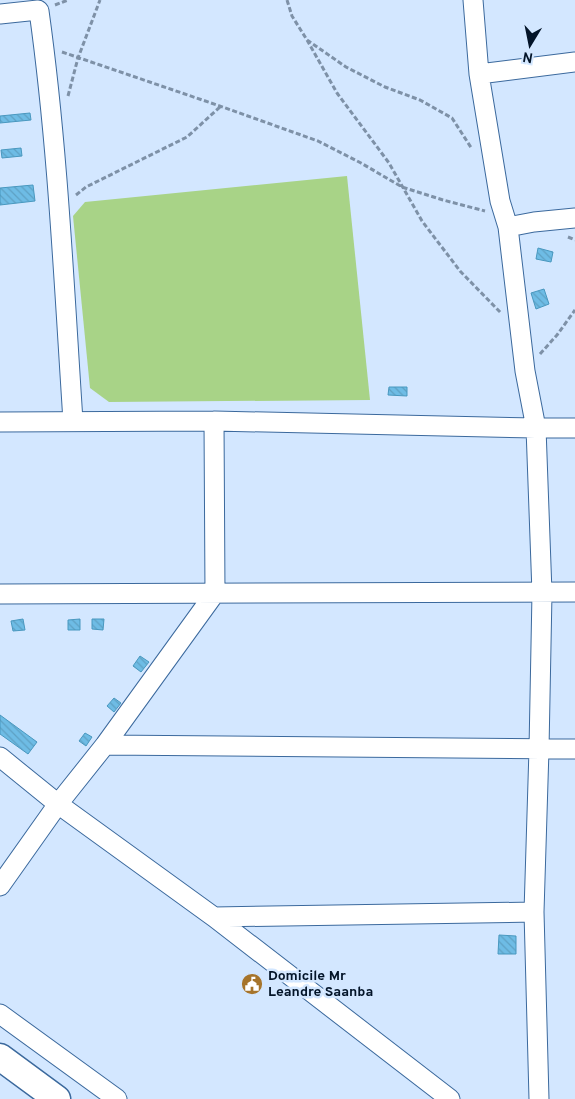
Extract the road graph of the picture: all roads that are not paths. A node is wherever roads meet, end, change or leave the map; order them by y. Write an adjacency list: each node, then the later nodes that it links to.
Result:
1 (473, 0): 4 (street)
2 (0, 14): 7 (street)
3 (575, 62): 4 (street)
4 (479, 74): 6 (street)
5 (575, 218): 6 (street)
6 (506, 221): 10 (street)
7 (73, 421): 8 (street); 9 (street)
8 (214, 421): 10 (street); 13 (street)
9 (0, 422)
10 (536, 428): 11 (street); 14 (street)
11 (575, 428)
12 (575, 592): 14 (street)
13 (215, 593): 14 (street); 15 (street); 16 (street)
14 (542, 593): 17 (street)
15 (0, 594)
16 (105, 745): 17 (street); 20 (street)
17 (539, 749): 18 (street); 22 (street)
18 (575, 749)
19 (0, 757): 20 (street)
20 (58, 804): 21 (street); 23 (street)
21 (0, 886)
22 (534, 912): 23 (street); 31 (street)
23 (214, 917): 30 (street)
24 (0, 1014): 29 (street)
25 (0, 1057): 28 (street)
26 (0, 1077): 27 (street)
27 (30, 1099)
28 (57, 1099)
29 (117, 1099)
30 (450, 1099)
31 (539, 1099)

